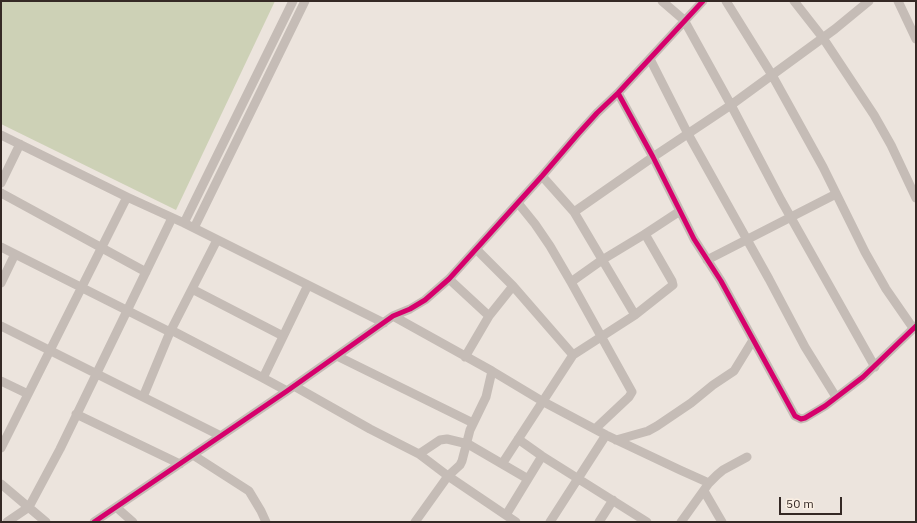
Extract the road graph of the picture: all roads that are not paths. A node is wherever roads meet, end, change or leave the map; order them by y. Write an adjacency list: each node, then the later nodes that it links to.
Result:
1 (293, 1): 31 (street)
2 (305, 1): 32 (street)
3 (662, 1): 9 (street)
4 (703, 1): 9 (street)
5 (726, 1): 13 (street)
6 (794, 1): 10 (street)
7 (869, 1): 10 (street)
8 (898, 1): 11 (street)
9 (684, 20): 12 (street); 15 (street)
10 (823, 38): 13 (street); 25 (street)
11 (916, 39)
12 (650, 59): 14 (street); 16 (street)
13 (772, 75): 15 (street); 23 (street)
14 (618, 93): 19 (street); 20 (street)
15 (731, 105): 16 (street); 30 (street)
16 (688, 134): 19 (street); 35 (street)
17 (1, 135): 18 (street)
18 (20, 144): 21 (street); 24 (street)
19 (653, 157): 27 (street); 28 (street)
20 (542, 176): 26 (street); 28 (street)
21 (1, 183)
22 (1, 193): 37 (street)
23 (836, 194): 30 (street); 56 (street)
24 (127, 197): 29 (street); 37 (street)
25 (916, 198)
26 (518, 203): 38 (street); 44 (street)
27 (680, 211): 33 (street); 41 (street)
28 (574, 212): 40 (street)
29 (172, 218): 31 (street); 42 (street)
30 (791, 218): 35 (street); 65 (street)
31 (184, 223): 32 (street)
32 (194, 228): 34 (street)
33 (645, 234): 40 (street); 51 (street)
34 (217, 240): 46 (street); 49 (street)
35 (746, 240): 41 (street); 73 (street)
36 (1, 247): 39 (street)
37 (101, 247): 42 (street); 47 (street)
38 (476, 249): 43 (street); 48 (street)
39 (15, 254): 45 (street); 47 (street)
40 (602, 260): 44 (street); 51 (street)
41 (707, 260): 60 (street)
42 (146, 272): 50 (street)
43 (449, 279): 52 (street); 53 (street)
44 (571, 282): 59 (street)
45 (1, 283)
46 (308, 285): 54 (street); 58 (street)
47 (82, 286): 50 (street); 61 (street)
48 (513, 286): 53 (street); 62 (street)
49 (192, 289): 57 (street); 58 (street)
50 (127, 311): 57 (street); 67 (street)
51 (634, 315): 59 (street)
52 (393, 316): 54 (street); 64 (street)
53 (489, 316): 64 (street)
54 (384, 323): 63 (street)
55 (1, 326): 61 (street)
56 (915, 327): 65 (street)
57 (170, 331): 68 (street); 72 (street)
58 (283, 336): 68 (street)
59 (601, 337): 62 (street); 77 (street)
60 (753, 340): 73 (street); 81 (street)
61 (49, 351): 67 (street); 71 (street)
62 (572, 355): 74 (street)
63 (337, 356): 70 (street); 76 (street)
64 (464, 357): 66 (street)
65 (875, 366): 73 (street)
66 (492, 371): 74 (street); 76 (street)
67 (97, 374): 72 (street); 75 (street)
68 (263, 378): 70 (street)
69 (1, 381): 71 (street)
70 (290, 388): 79 (street); 84 (street)
71 (28, 394): 83 (street)
72 (143, 397): 79 (street)
73 (836, 397)
74 (542, 401): 77 (street); 80 (street)
75 (76, 414): 88 (street); 98 (street)
76 (473, 423): 82 (street)
77 (595, 429): 78 (street)
78 (606, 435): 81 (street); 91 (street)
79 (221, 436): 85 (street)
80 (518, 439): 86 (street); 89 (street)
81 (616, 440): 93 (street)
82 (468, 444): 84 (street); 89 (street); 90 (street)
83 (1, 448)
84 (419, 454): 90 (street)
85 (193, 455): 88 (street); 104 (street)
86 (542, 456): 91 (street); 92 (street)
87 (747, 457): 93 (street)
88 (180, 464): 97 (street)
89 (502, 464): 92 (street)
90 (448, 476): 99 (street); 105 (street)
91 (578, 478): 96 (street); 107 (street)
92 (528, 479): 99 (street)
93 (709, 483): 95 (street)
94 (1, 484): 98 (street)
95 (704, 491): 110 (street); 111 (street)
96 (613, 500): 108 (street); 109 (street)
97 (116, 507): 102 (street); 103 (street)
98 (29, 508): 100 (street); 101 (street)
99 (506, 515): 106 (street)
100 (7, 522)
101 (46, 522)
102 (94, 522)
103 (133, 522)
104 (266, 522)
105 (415, 522)
106 (516, 522)
107 (550, 522)
108 (599, 522)
109 (647, 522)
110 (681, 522)
111 (722, 522)

